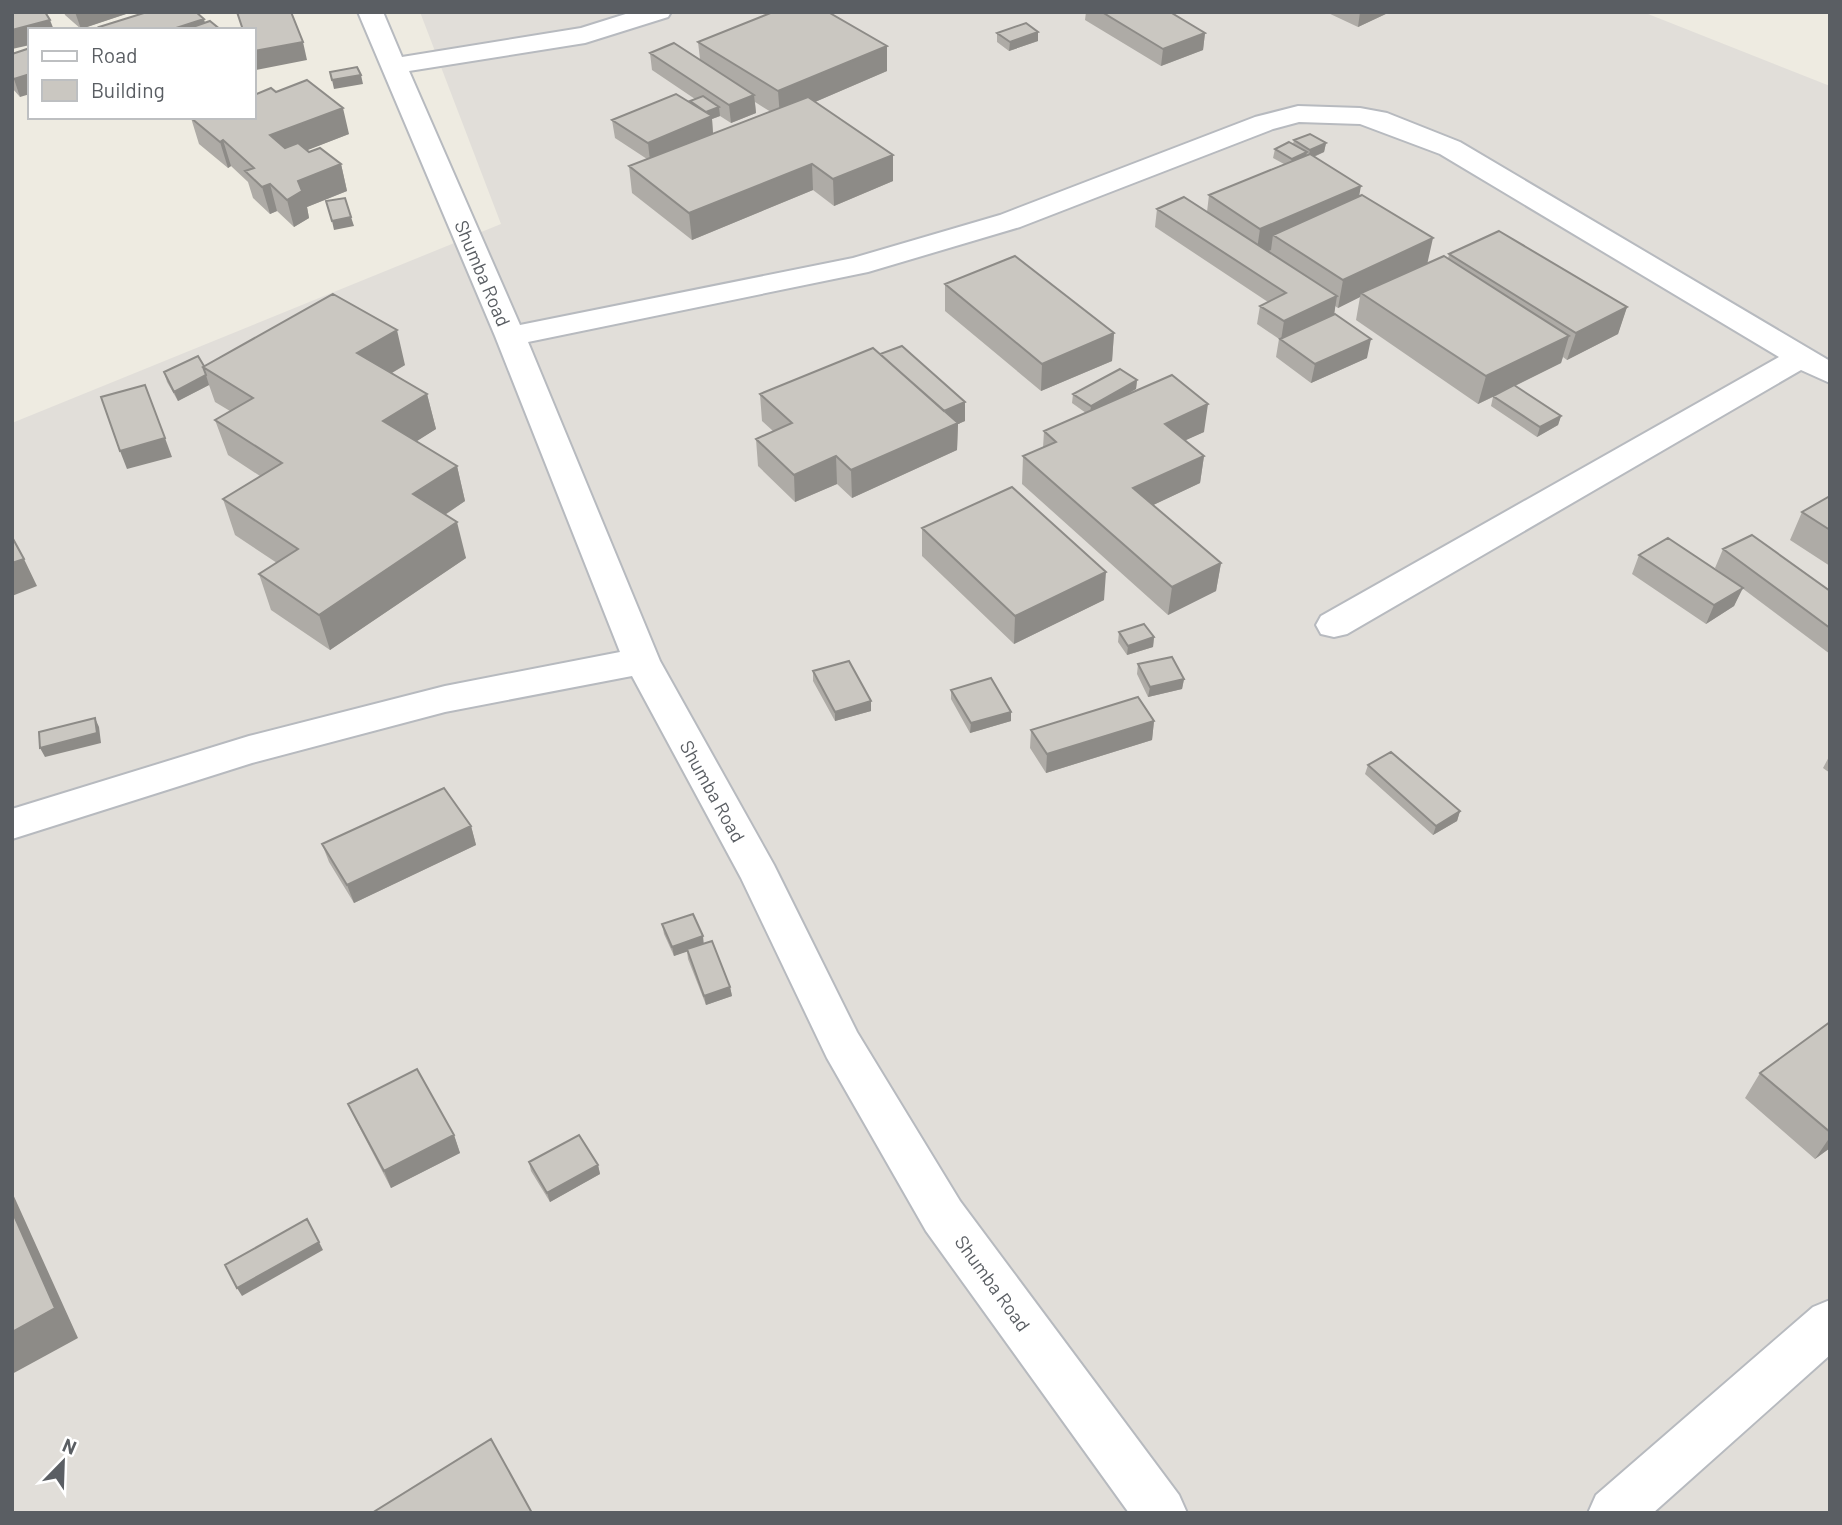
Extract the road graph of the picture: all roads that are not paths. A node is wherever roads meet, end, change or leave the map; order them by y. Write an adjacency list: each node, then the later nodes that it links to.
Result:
1 (370, 12): 3 (street, Shumba Road)
2 (659, 12): 3 (street)
3 (395, 66): 4 (street, Shumba Road)
4 (510, 336): 5 (street); 8 (street, Shumba Road)
5 (1801, 357): 6 (street); 7 (street)
6 (1830, 374)
7 (1334, 625)
8 (642, 661): 9 (street); 11 (street, Shumba Road)
9 (12, 824)
10 (1830, 1322): 12 (street)
11 (1161, 1513)
12 (1614, 1513)

